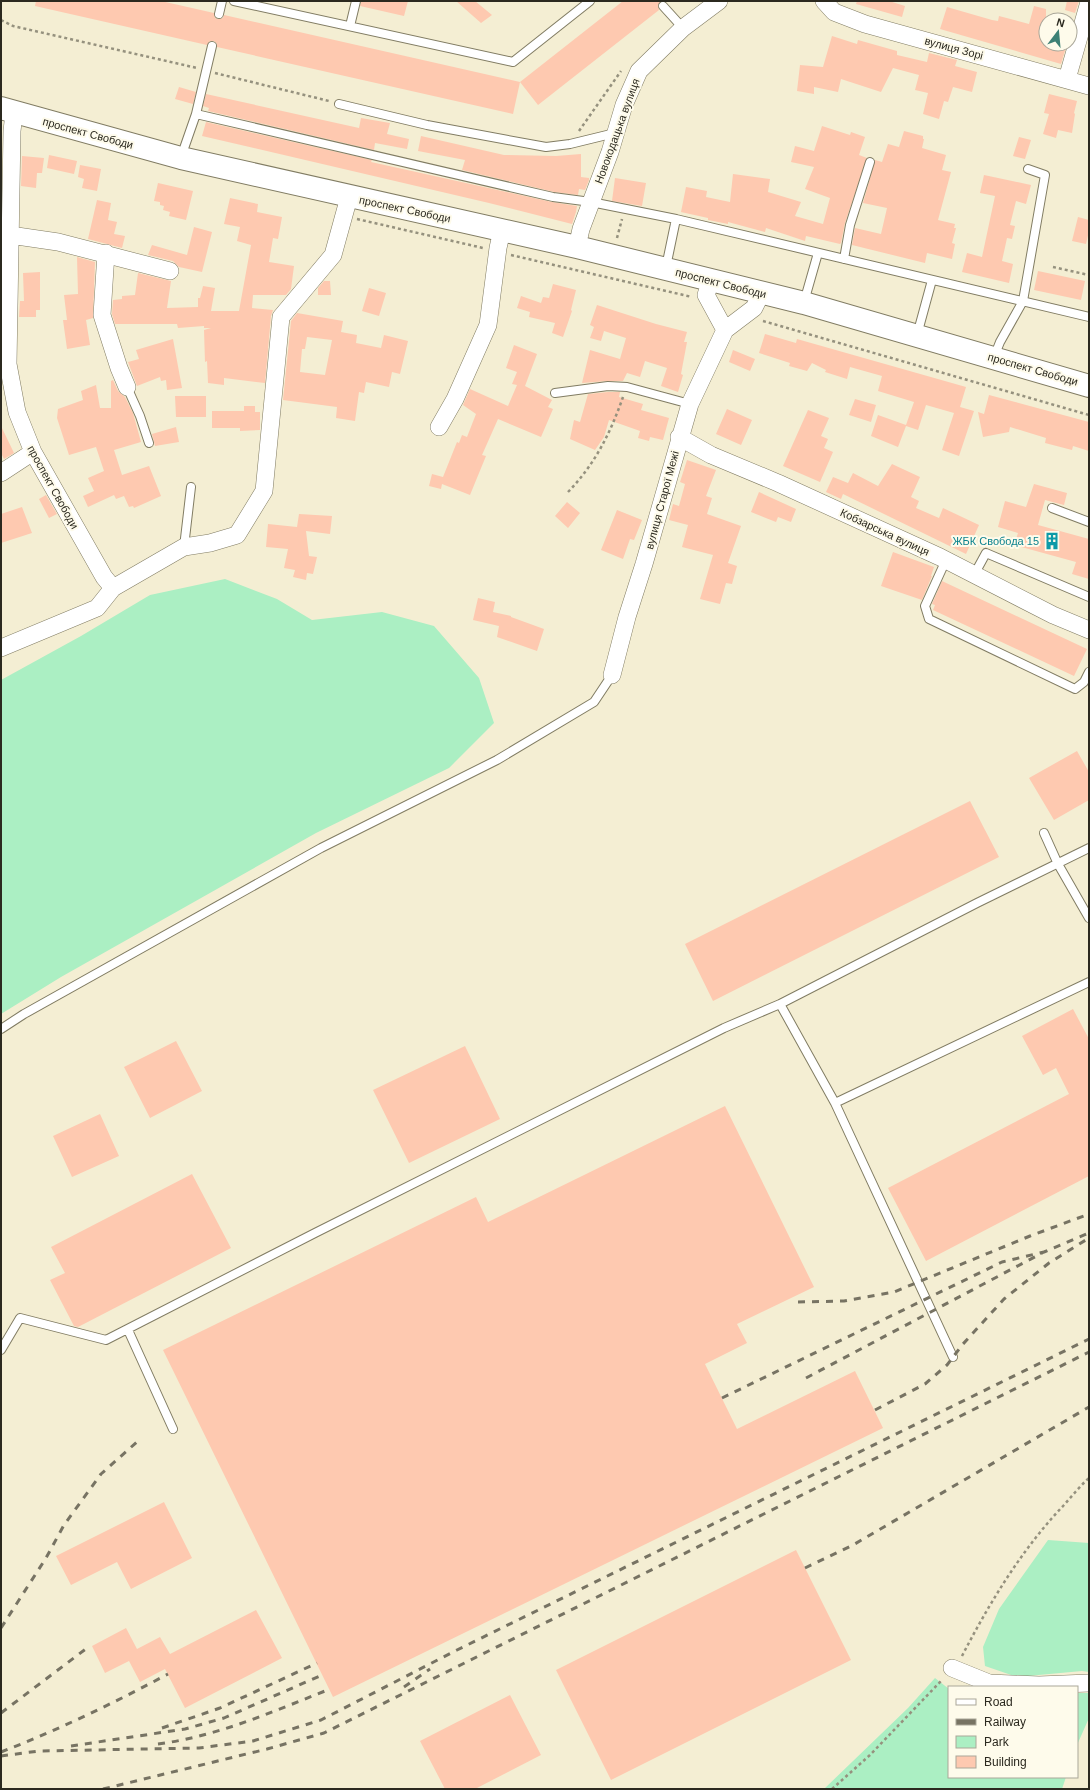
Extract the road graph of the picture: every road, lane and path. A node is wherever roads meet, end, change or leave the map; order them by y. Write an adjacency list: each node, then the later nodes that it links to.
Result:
1 (222, 1): 10 (lane)
2 (234, 1): 8 (lane)
3 (356, 1): 12 (lane)
4 (590, 1): 12 (lane)
5 (719, 1): 13 (street, Новокодацька вулиця)
6 (824, 1): 16 (street, вулиця Зорі)
7 (1089, 2): 16 (street)
8 (252, 3): 12 (lane)
9 (664, 6): 13 (lane)
10 (219, 14)
11 (1, 20): 15 (path)
12 (350, 26)
13 (683, 28): 21 (street, Новокодацька вулиця)
14 (212, 46): 15 (lane)
15 (206, 70): 18 (path); 20 (lane)
16 (1067, 79): 17 (street, вулиця Зорі)
17 (1089, 86)
18 (339, 104): 21 (lane)
19 (8, 110): 22 (main road, проспект Свободи); 30 (street, проспект Свободи)
20 (196, 114): 22 (lane); 26 (lane)
21 (615, 133): 26 (street, Новокодацька вулиця)
22 (181, 158): 25 (main road, проспект Свободи)
23 (870, 162): 35 (lane)
24 (1028, 169): 43 (lane)
25 (349, 197): 29 (main road, проспект Свободи); 63 (street, проспект Свободи)
26 (591, 202): 27 (lane); 32 (street, Новокодацька вулиця)
27 (624, 208): 28 (lane); 31 (path)
28 (676, 219): 34 (lane); 37 (lane)
29 (502, 230): 32 (main road, проспект Свободи); 54 (street)
30 (10, 235): 33 (street); 57 (street, проспект Свободи)
31 (617, 238)
32 (577, 248): 37 (main road, проспект Свободи)
33 (106, 253): 38 (street); 50 (street)
34 (818, 253): 35 (lane); 44 (lane)
35 (844, 259): 41 (lane)
36 (1053, 267): 39 (path)
37 (666, 269): 40 (main road, проспект Свободи)
38 (170, 271)
39 (1089, 275)
40 (711, 280): 42 (main road, проспект Свободи); 46 (street)
41 (932, 280): 43 (lane); 47 (lane)
42 (762, 292): 44 (main road, проспект Свободи); 46 (street, вулиця Старої Межі)
43 (1023, 301): 45 (lane); 48 (lane)
44 (804, 303): 47 (main road, проспект Свободи)
45 (1089, 317)
46 (725, 330): 53 (street, вулиця Старої Межі)
47 (916, 335): 48 (main road, проспект Свободи)
48 (994, 358): 49 (main road, проспект Свободи)
49 (1089, 386)
50 (126, 387): 56 (lane)
51 (627, 387): 52 (lane); 53 (lane); 60 (path)
52 (555, 393)
53 (690, 404): 55 (street, вулиця Старої Межі)
54 (439, 427)
55 (679, 437): 64 (street, Кобзарська вулиця); 71 (street, вулиця Старої Межі)
56 (149, 443)
57 (32, 452): 58 (street); 66 (street, проспект Свободи)
58 (1, 473)
59 (191, 487): 63 (lane)
60 (568, 492)
61 (1052, 508): 62 (lane)
62 (1089, 522)
63 (184, 547): 66 (street)
64 (946, 560): 65 (street, Кобзарська вулиця); 70 (lane)
65 (974, 575): 67 (lane); 68 (street, Кобзарська вулиця)
66 (113, 588): 69 (street)
67 (1089, 596)
68 (1089, 630)
69 (1, 648)
70 (1089, 672)
71 (612, 675): 78 (lane)
72 (1044, 833): 74 (lane)
73 (1089, 848): 74 (lane)
74 (1058, 864): 75 (lane); 77 (lane)
75 (1089, 918)
76 (1089, 982): 79 (lane)
77 (780, 1004): 79 (lane); 80 (lane)
78 (1, 1029)
79 (835, 1103): 82 (lane)
80 (128, 1330): 81 (lane); 83 (lane)
81 (1, 1350)
82 (953, 1357)
83 (173, 1429)
84 (1089, 1478): 85 (path)
85 (952, 1668): 86 (street); 87 (path)
86 (1089, 1683)
87 (832, 1789)

